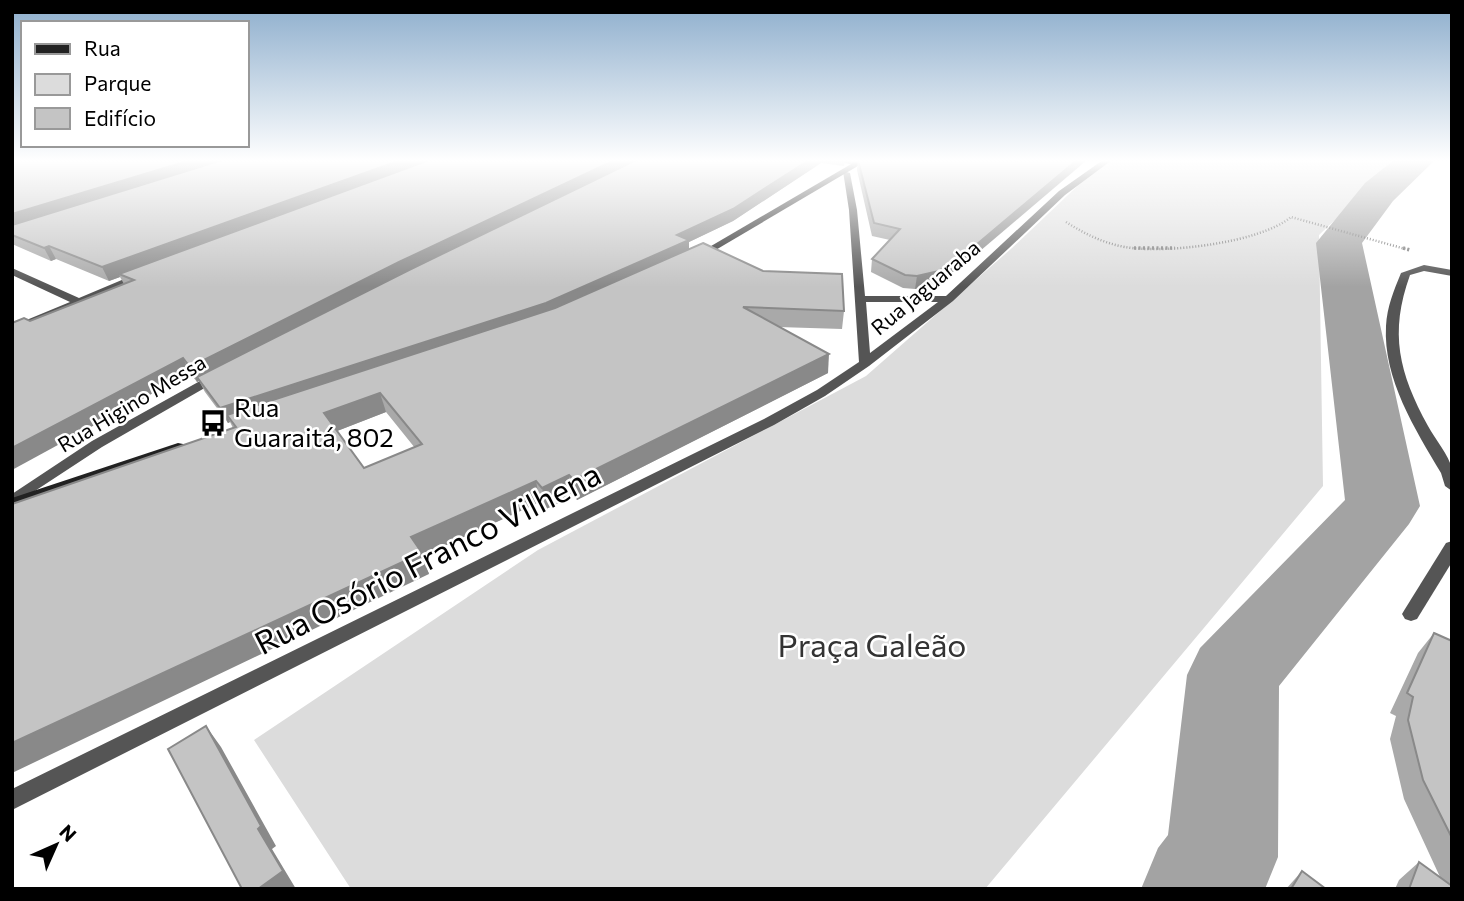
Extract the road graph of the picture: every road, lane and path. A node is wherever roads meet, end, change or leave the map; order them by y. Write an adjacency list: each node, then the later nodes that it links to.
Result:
1 (794, 202): 6 (street)
2 (851, 202): 10 (street)
3 (1053, 202): 4 (street, Rua Jaguaraba)
4 (1046, 207): 5 (path); 11 (street, Rua Jaguaraba)
5 (1381, 241)
6 (686, 263)
7 (12, 271): 12 (street)
8 (151, 272): 12 (street)
9 (1452, 273): 17 (street)
10 (861, 299): 11 (street); 14 (street)
11 (949, 299): 14 (street, Rua Jaguaraba)
12 (77, 301): 13 (street)
13 (12, 330)
14 (865, 363): 21 (street, Rua Osório Franco Vilhena)
15 (229, 369): 18 (street, Rua Higino Messa)
16 (197, 441): 18 (street)
17 (1452, 486)
18 (12, 502)
19 (1452, 547): 20 (street)
20 (1411, 614)
21 (12, 800)

